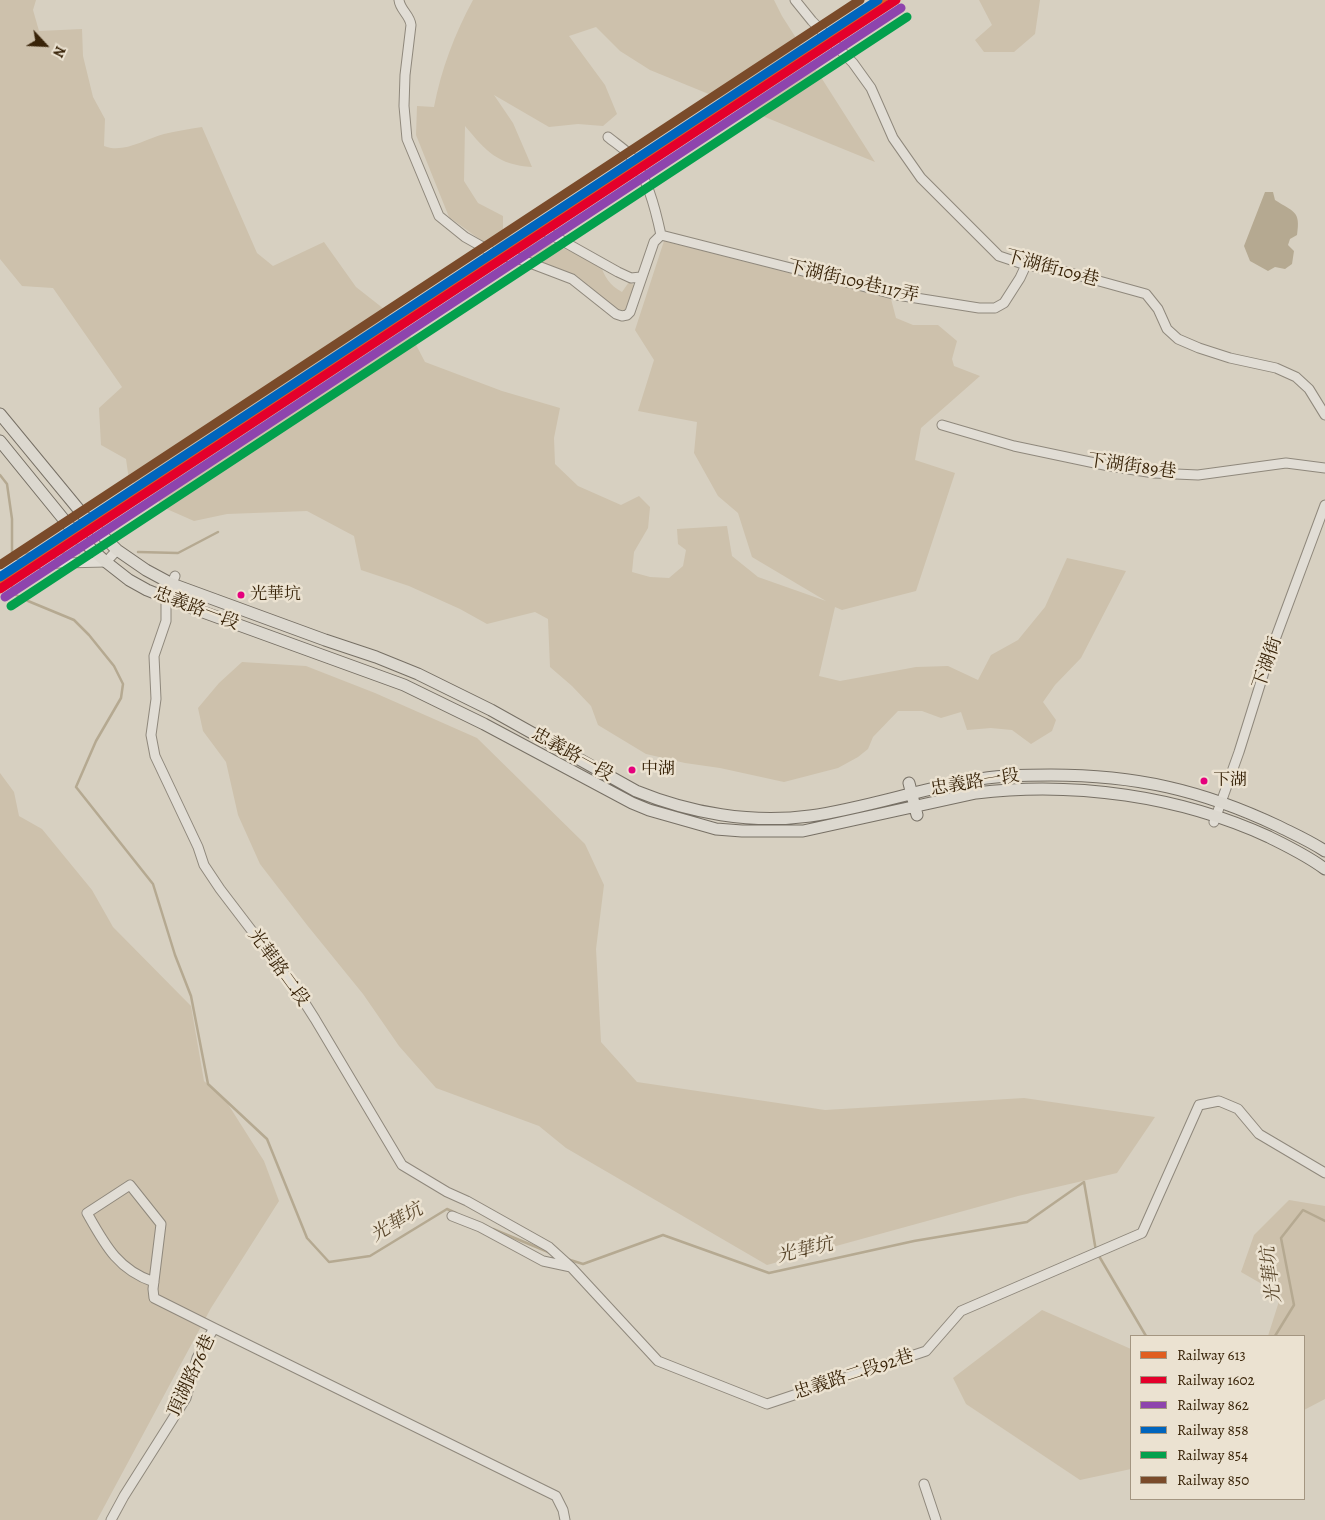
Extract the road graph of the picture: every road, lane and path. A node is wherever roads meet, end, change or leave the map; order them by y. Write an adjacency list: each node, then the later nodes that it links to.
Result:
1 (398, 0): 7 (street)
2 (795, 0): 6 (street, 下湖街109巷)
3 (608, 136): 5 (street)
4 (543, 230): 7 (street)
5 (661, 234): 6 (street, 下湖街109巷117弄); 7 (street)
6 (1026, 265): 9 (street, 下湖街109巷)
7 (641, 277)
8 (0, 414): 14 (main road, 忠義路一段)
9 (1325, 414)
10 (942, 425): 12 (street, 下湖街89巷)
11 (0, 441): 15 (main road, 忠義路一段)
12 (1325, 468)
13 (1325, 505): 22 (street, 下湖街)
14 (118, 550): 15 (street); 17 (main road, 忠義路一段)
15 (106, 562): 16 (street); 18 (main road, 忠義路一段)
16 (1, 567)
17 (173, 580): 18 (street, 光華路二段); 19 (main road, 忠義路一段)
18 (166, 599): 20 (main road, 忠義路一段); 29 (street, 光華路二段)
19 (493, 707): 20 (main road); 21 (main road, 忠義路一段)
20 (482, 727): 23 (main road, 忠義路一段)
21 (910, 788): 22 (main road, 忠義路一段); 23 (main road)
22 (1222, 802): 24 (street, 下湖街); 25 (main road, 忠義路一段)
23 (916, 811): 24 (main road, 忠義路一段)
24 (1215, 819): 26 (main road, 忠義路一段)
25 (1325, 850)
26 (1325, 869)
27 (1325, 1173): 29 (street, 忠義路二段92巷)
28 (452, 1216): 29 (street)
29 (571, 1267)
30 (154, 1282): 30 (street, 頂湖路76巷); 31 (street, 頂湖路76巷)
31 (214, 1328): 33 (street, 頂湖路76巷); 34 (street)
32 (924, 1484): 35 (street)
33 (111, 1520)
34 (565, 1520)
35 (936, 1520)

